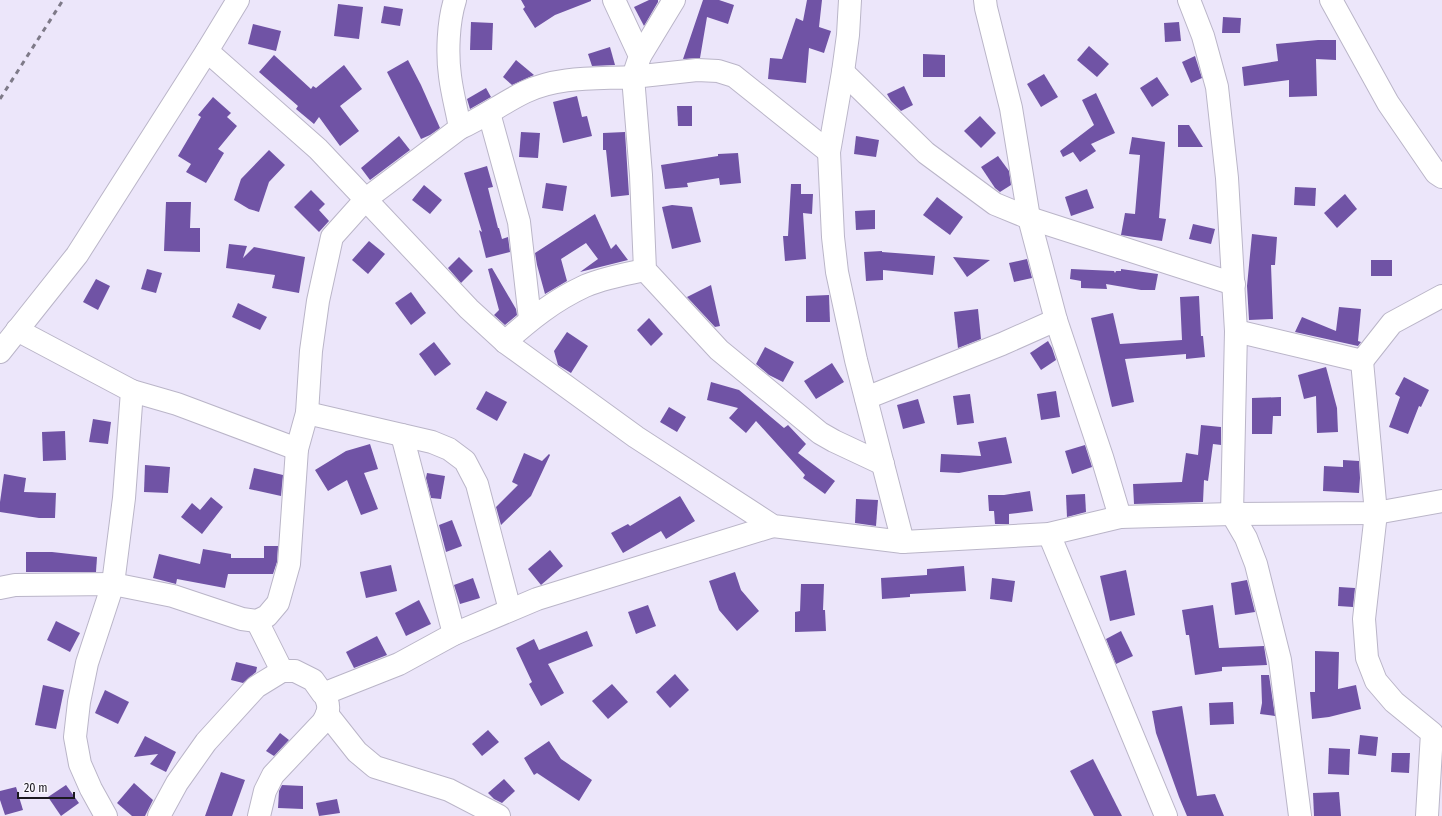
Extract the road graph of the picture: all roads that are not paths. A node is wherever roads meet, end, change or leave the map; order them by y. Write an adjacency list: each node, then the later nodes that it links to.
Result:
1 (238, 0): 9 (street)
2 (455, 0): 14 (street)
3 (614, 0): 10 (street)
4 (674, 0): 10 (street)
5 (850, 0): 11 (street)
6 (985, 0): 18 (street)
7 (1189, 0): 20 (street)
8 (1331, 0): 16 (street)
9 (207, 51): 17 (street); 24 (street)
10 (640, 56): 12 (street)
11 (843, 72): 15 (street); 18 (street)
12 (633, 78): 13 (street); 15 (street); 19 (street)
13 (489, 113): 14 (street); 22 (street)
14 (460, 128): 17 (street)
15 (829, 152): 30 (street)
16 (1442, 176)
17 (366, 199): 26 (street); 31 (street)
18 (1030, 218): 20 (street); 23 (street)
19 (645, 270): 22 (street); 34 (street)
20 (1234, 284): 25 (street)
21 (1442, 296): 28 (street)
22 (530, 319): 26 (street)
23 (1056, 320): 30 (street); 38 (street)
24 (17, 330): 27 (street); 29 (street)
25 (1236, 331): 28 (street); 37 (street)
26 (505, 342): 39 (street)
27 (0, 352)
28 (1362, 361): 36 (street)
29 (132, 391): 33 (street); 42 (street)
30 (866, 398): 34 (street)
31 (307, 413): 32 (street); 33 (street)
32 (402, 435): 44 (street); 46 (street)
33 (297, 450): 45 (street)
34 (883, 464): 41 (street)
35 (1442, 501): 36 (street)
36 (1376, 513): 37 (street); 49 (street)
37 (1232, 514): 38 (street); 55 (street)
38 (1120, 517): 40 (street)
39 (773, 526): 41 (street); 44 (street)
40 (1049, 534): 41 (street); 54 (street)
41 (903, 542)
42 (113, 584): 43 (street); 45 (street); 50 (street)
43 (0, 588)
44 (510, 610): 46 (street)
45 (257, 621): 47 (street)
46 (454, 634): 48 (street)
47 (282, 671): 48 (street); 51 (street)
48 (325, 704): 52 (street); 53 (street)
49 (1437, 728): 56 (street)
50 (106, 816)
51 (159, 816)
52 (259, 816)
53 (499, 816)
54 (1166, 816)
55 (1300, 816)
56 (1427, 816)

